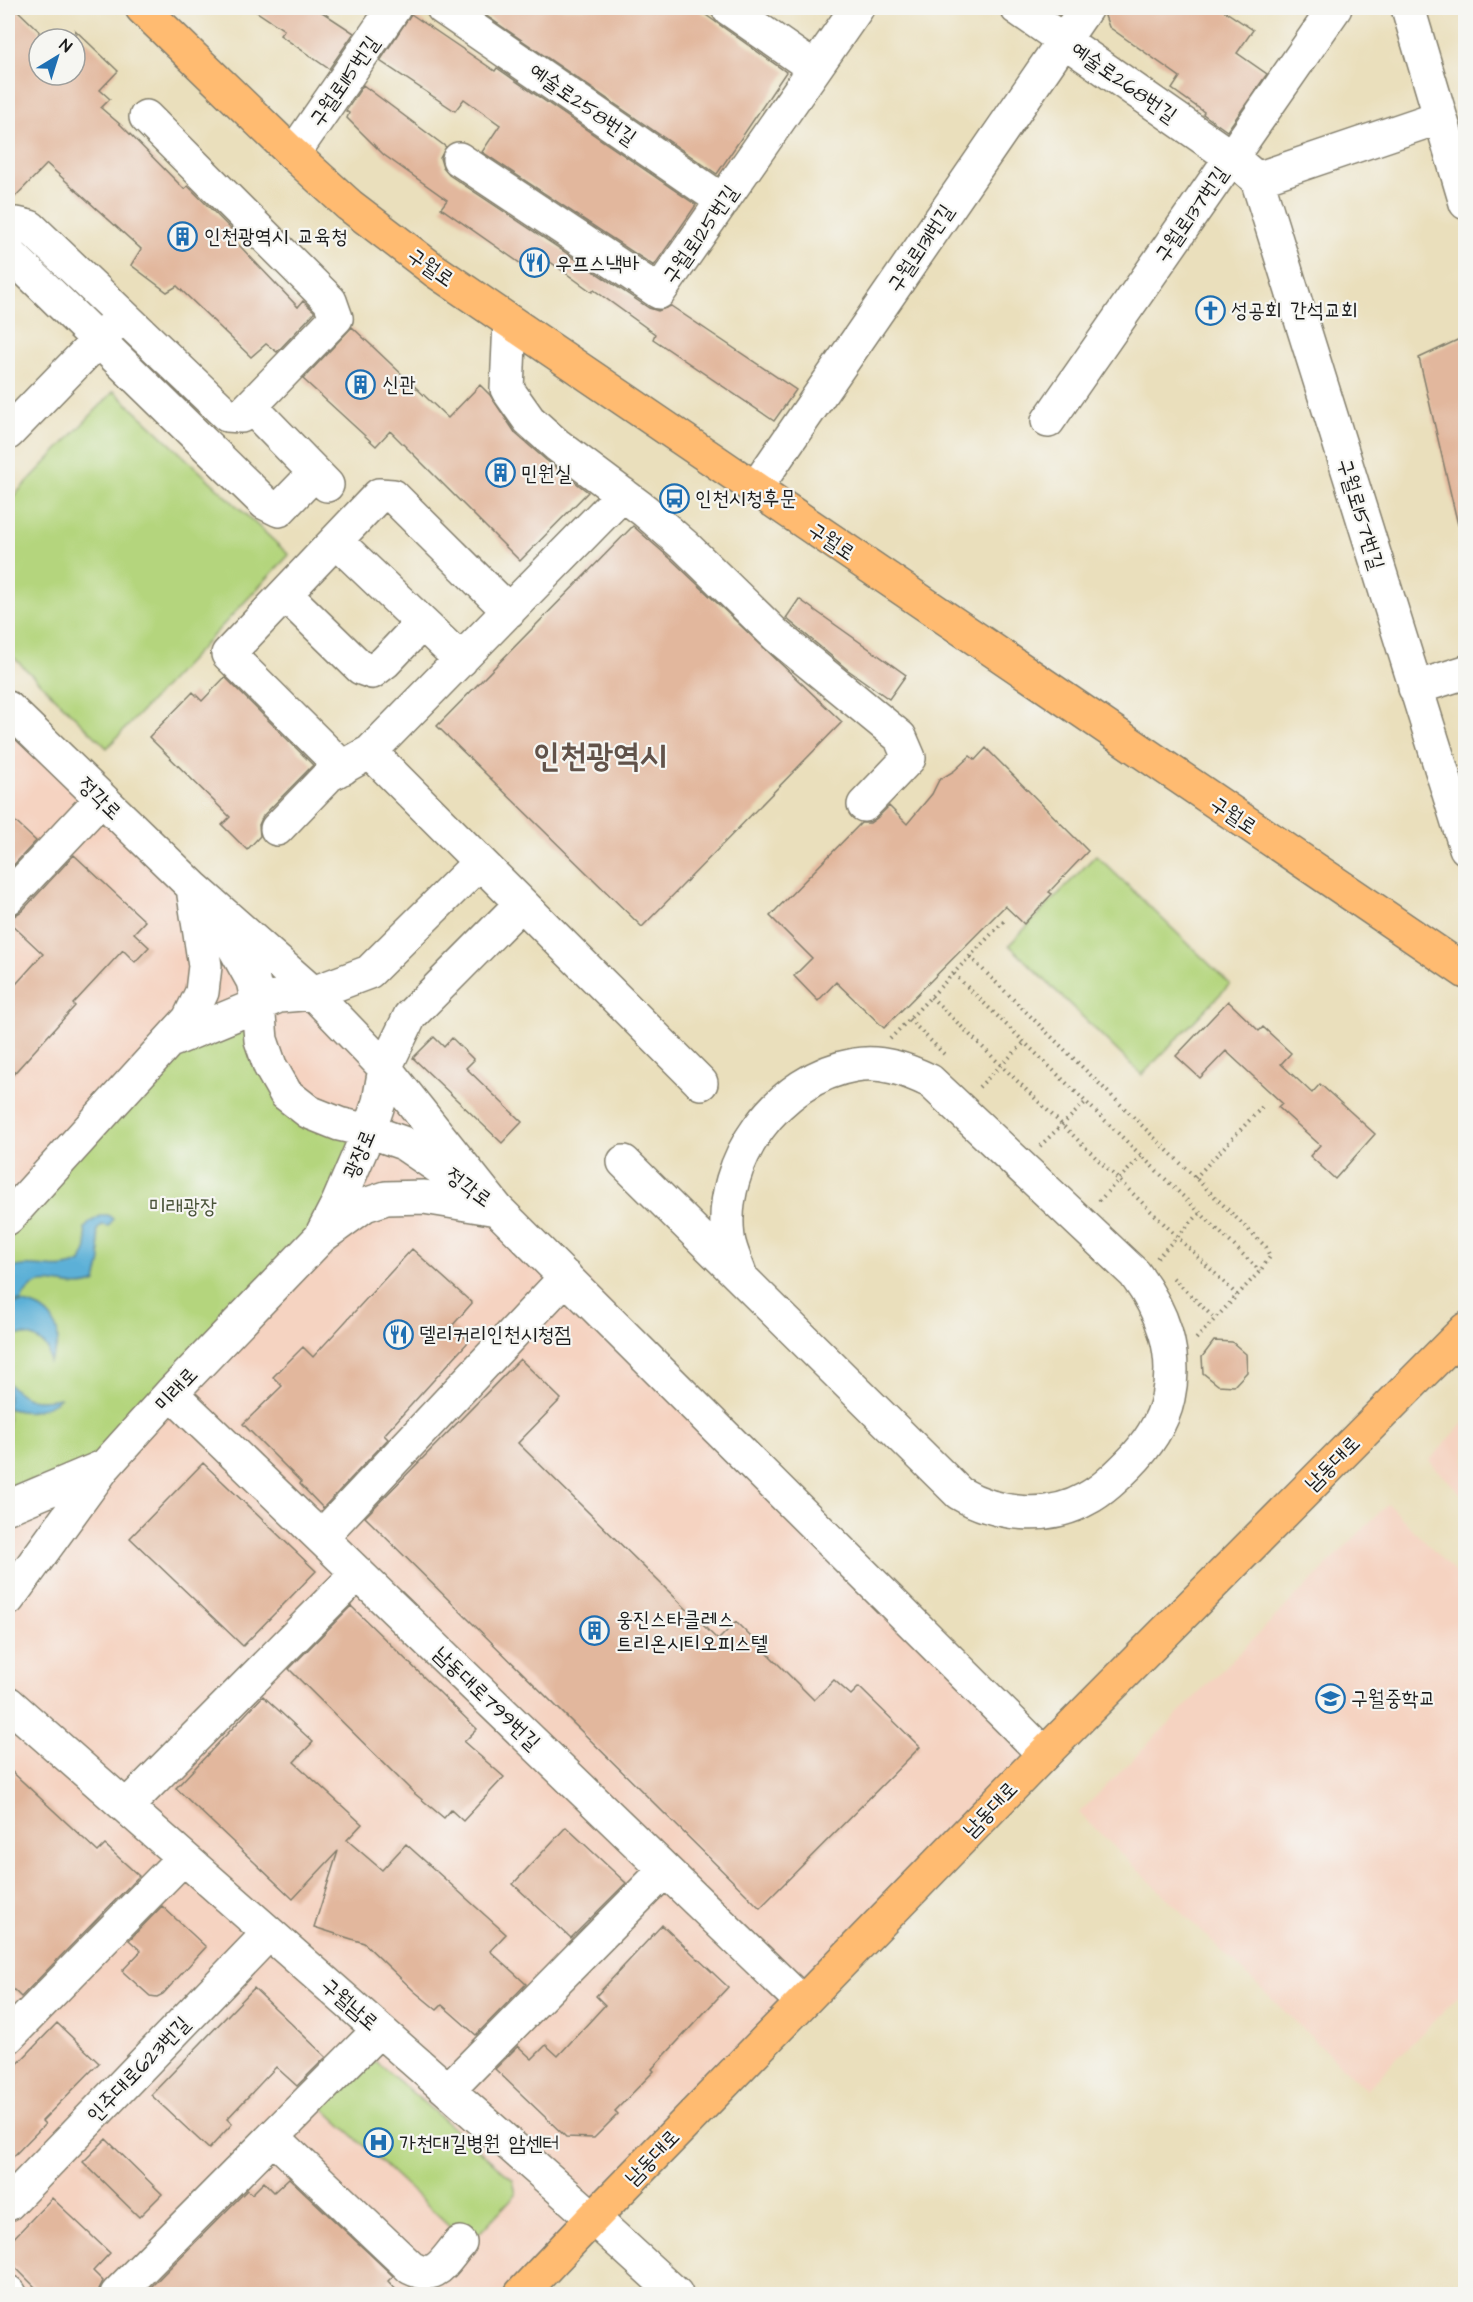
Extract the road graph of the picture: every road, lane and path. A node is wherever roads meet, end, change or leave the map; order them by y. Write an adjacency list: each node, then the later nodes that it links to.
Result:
1 (142, 8): 14 (main road, 구월로)
2 (394, 8): 14 (street, 구월로115번길)
3 (443, 8): 18 (street, 예술로258번길)
4 (728, 8): 11 (street)
5 (857, 8): 11 (street, 구월로125번길)
6 (1017, 8): 10 (street, 예술로268번길)
7 (1086, 8): 10 (street, 구월로131번길)
8 (1335, 8): 15 (street, 구월로137번길)
9 (1408, 8): 13 (street)
10 (1063, 40): 15 (street, 예술로268번길); 28 (street, 구월로131번길)
11 (814, 68): 18 (street, 구월로125번길)
12 (146, 117): 25 (street)
13 (1440, 117): 17 (street); 19 (street)
14 (293, 154): 23 (main road, 구월로)
15 (1231, 157): 17 (street); 26 (street, 구월로137번길)
16 (459, 159): 18 (street, 구월로125번길)
17 (1257, 179): 36 (street, 구월로157번길)
18 (723, 201)
19 (1466, 203)
20 (8, 235): 22 (street)
21 (8, 252): 24 (street)
22 (130, 306): 24 (street); 25 (street)
23 (510, 322): 28 (main road, 구월로); 29 (street)
24 (98, 339): 25 (street); 27 (street)
25 (251, 407)
26 (1048, 421)
27 (8, 433)
28 (755, 489): 49 (main road, 구월로)
29 (623, 494): 32 (street); 40 (street)
30 (336, 541): 31 (street); 32 (street); 33 (street)
31 (285, 594): 33 (street); 38 (street)
32 (509, 611): 34 (street)
33 (422, 623): 34 (street)
34 (460, 660): 38 (street)
35 (1466, 672): 36 (street)
36 (1415, 688): 42 (street, 구월로157번길)
37 (8, 708): 39 (street, 정각로)
38 (356, 760): 41 (street); 43 (street)
39 (101, 799): 44 (street, 정각로); 45 (street)
40 (864, 805)
41 (277, 829)
42 (1466, 848)
43 (480, 862): 46 (street); 51 (street)
44 (193, 887): 51 (street, 정각로); 53 (street, 정각로); 54 (street)
45 (8, 898)
46 (521, 904): 58 (street, 광장로); 59 (street)
47 (1006, 920): 48 (path)
48 (970, 957): 50 (path); 68 (path)
49 (1466, 972)
50 (954, 974): 52 (path); 55 (path)
51 (313, 993): 53 (street); 58 (street, 정각로)
52 (931, 997): 56 (path); 57 (path)
53 (258, 1004): 54 (street); 64 (street, 정각로)
54 (168, 1042): 73 (street)
55 (1024, 1042): 57 (path); 61 (path)
56 (866, 1065): 79 (street); 82 (street)
57 (1001, 1065): 60 (path); 63 (path)
58 (385, 1068): 64 (street, 광장로); 71 (street, 정각로)
59 (701, 1083)
60 (979, 1087)
61 (1086, 1102): 63 (path); 66 (path)
62 (1262, 1107): 68 (path)
63 (1063, 1125): 65 (path); 69 (path)
64 (369, 1131): 71 (street, 정각로); 74 (street, 광장로)
65 (1040, 1146)
66 (1141, 1156): 69 (path); 72 (path)
67 (624, 1162): 79 (street)
68 (1196, 1178): 77 (path)
69 (1118, 1179): 70 (path); 75 (path)
70 (1097, 1203)
71 (497, 1209): 74 (street); 78 (street)
72 (1200, 1213): 75 (path); 77 (path)
73 (8, 1218)
74 (321, 1236): 83 (street, 미래로)
75 (1177, 1236): 76 (path); 80 (path)
76 (1155, 1260)
77 (1260, 1271): 80 (path)
78 (566, 1277): 86 (street); 90 (street)
79 (741, 1277): 82 (street)
80 (1237, 1295): 82 (path)
81 (1466, 1329): 90 (main road, 남동대로)
82 (1171, 1365)
83 (171, 1393): 84 (street, 미래로); 86 (street, 남동대로799번길)
84 (105, 1466): 85 (street, 미래로); 88 (street)
85 (8, 1507)
86 (321, 1537): 87 (street, 남동대로799번길)
87 (358, 1573): 91 (street); 93 (street, 남동대로799번길)
88 (8, 1599)
89 (12, 1717): 91 (street, 구월남로)
90 (1044, 1754): 95 (main road, 남동대로)
91 (126, 1807): 92 (street, 구월남로)
92 (183, 1858): 94 (street, 구월남로); 97 (street)
93 (665, 1870): 95 (street, 남동대로799번길); 98 (street)
94 (269, 1933): 96 (street, 구월남로); 100 (street, 인주대로623번길)
95 (802, 2002): 101 (main road, 남동대로)
96 (379, 2030): 98 (street, 구월남로); 99 (street)
97 (8, 2037)
98 (448, 2090): 101 (street, 구월남로)
99 (273, 2137): 102 (street); 103 (street)
100 (8, 2204)
101 (593, 2218): 104 (main road, 남동대로); 105 (street, 구월남로)
102 (460, 2243)
103 (117, 2295)
104 (521, 2295)
105 (676, 2295)

